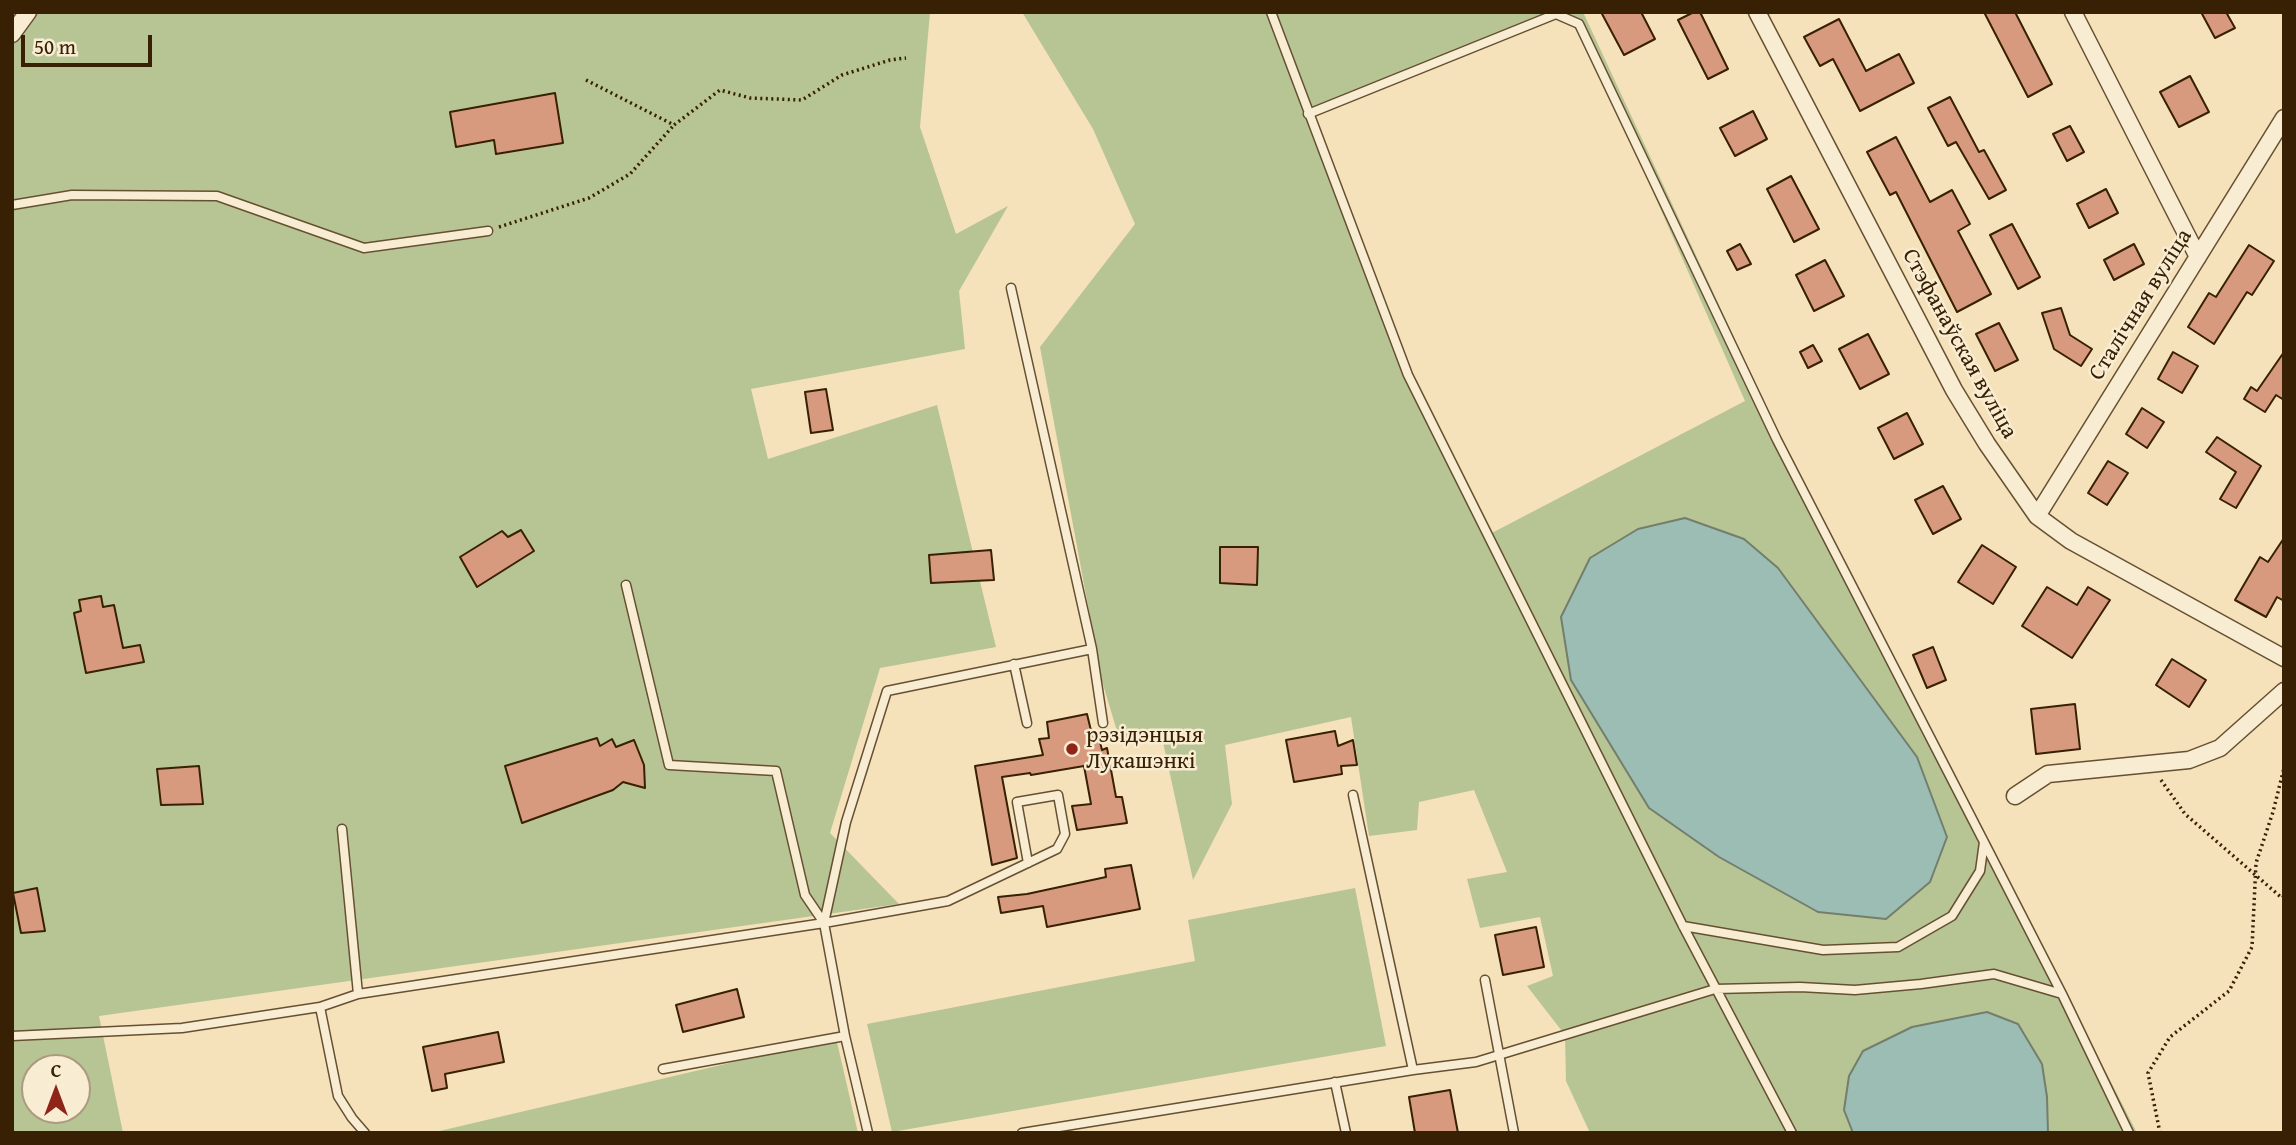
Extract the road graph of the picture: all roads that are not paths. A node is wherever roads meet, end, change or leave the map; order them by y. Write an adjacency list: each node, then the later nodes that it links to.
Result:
1 (28, 12): 5 (street)
2 (1271, 12): 6 (lane)
3 (1756, 12): 12 (street, Стэфанаўская вуліца)
4 (2073, 12): 10 (street)
5 (12, 34)
6 (1308, 114): 23 (lane); 26 (lane)
7 (2284, 118): 10 (street, Сталічная вуліца)
8 (12, 205): 9 (lane)
9 (488, 231)
10 (2198, 257): 12 (street, Сталічная вуліца)
11 (1010, 288): 14 (lane)
12 (2037, 516): 15 (street, Стэфанаўская вуліца)
13 (626, 585): 25 (lane)
14 (1092, 649): 16 (lane); 19 (lane)
15 (2284, 659)
16 (1014, 664): 18 (lane); 25 (lane)
17 (2284, 691): 21 (street)
18 (1027, 723)
19 (1103, 723)
20 (1353, 795): 36 (lane)
21 (2015, 796)
22 (342, 829): 29 (lane)
23 (1984, 842): 26 (lane); 30 (lane)
24 (1028, 863): 24 (lane); 25 (lane)
25 (824, 923): 29 (lane); 33 (lane)
26 (1683, 926): 28 (lane)
27 (1485, 980): 34 (lane)
28 (1716, 989): 30 (lane); 34 (lane); 43 (lane)
29 (358, 994): 31 (lane)
30 (2062, 994): 44 (lane)
31 (320, 1007): 32 (lane); 38 (lane)
32 (12, 1036)
33 (845, 1036): 35 (lane); 39 (lane)
34 (1499, 1055): 36 (lane); 42 (lane)
35 (663, 1069)
36 (1413, 1069): 37 (lane)
37 (1335, 1082): 40 (lane); 41 (lane)
38 (365, 1133)
39 (868, 1133)
40 (1022, 1133)
41 (1346, 1133)
42 (1514, 1133)
43 (1791, 1133)
44 (2129, 1133)

